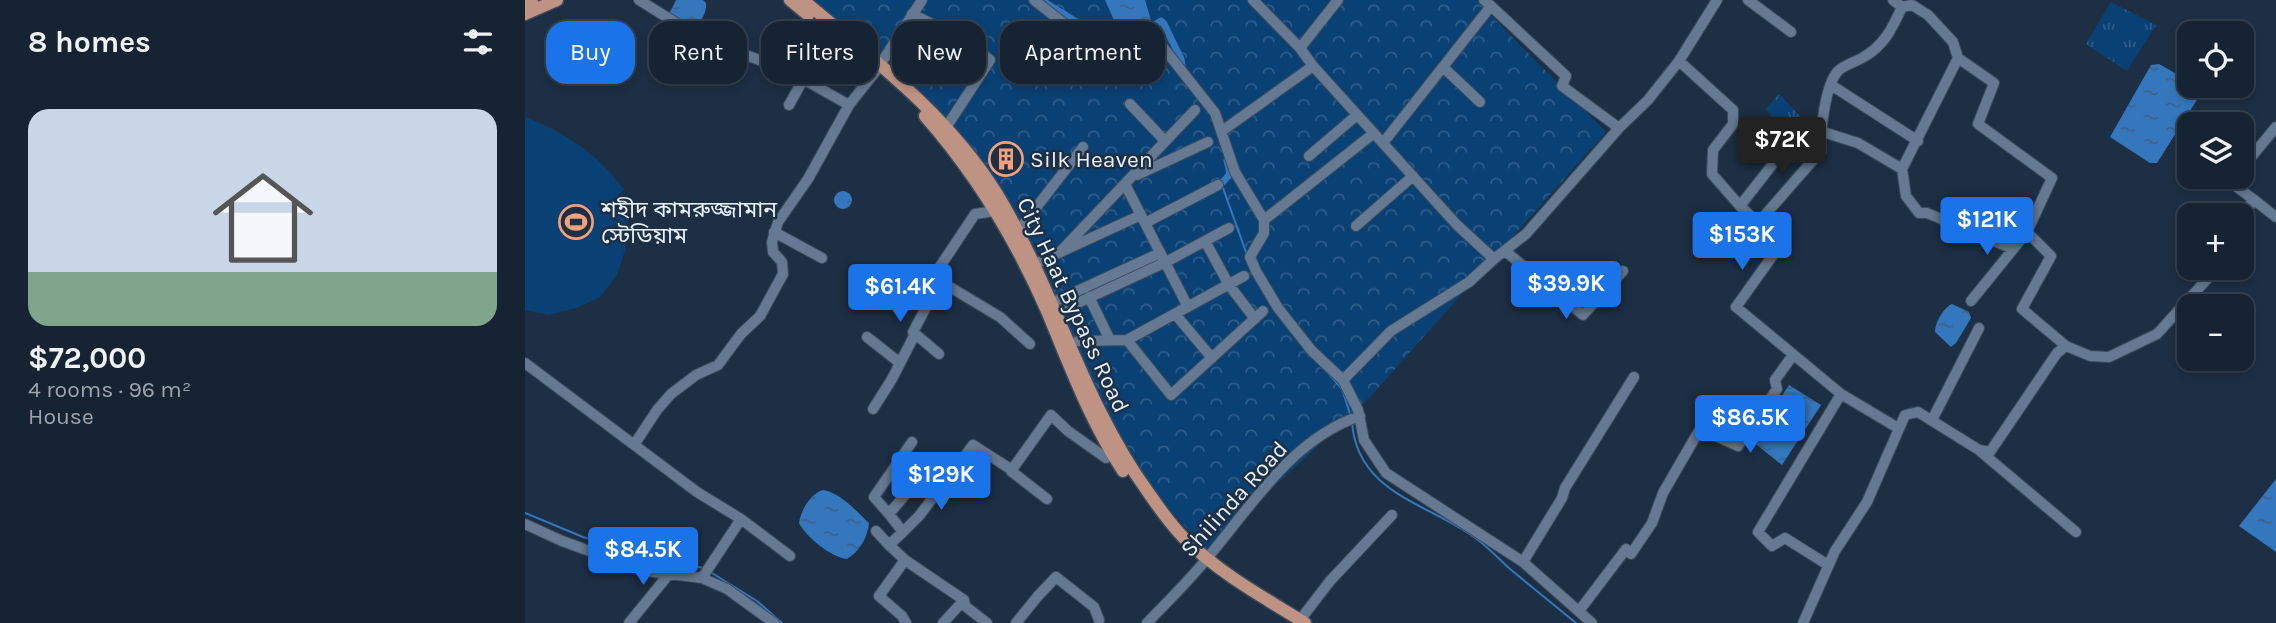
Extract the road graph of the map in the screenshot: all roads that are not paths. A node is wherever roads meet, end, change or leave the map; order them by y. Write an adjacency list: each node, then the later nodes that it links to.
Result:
1 (532, 0): 13 (main road)
2 (557, 0): 17 (main road)
3 (639, 0): 23 (street)
4 (790, 0): 18 (main road, City Haat Bypass Road)
5 (803, 0): 19 (main road, City Haat Bypass Road)
6 (922, 0): 16 (street)
7 (1034, 0): 41 (street)
8 (1254, 0): 21 (street)
9 (1338, 0): 21 (street)
10 (1717, 0): 24 (street)
11 (1748, 0): 20 (street)
12 (1893, 0): 15 (street)
13 (525, 3)
14 (1487, 3): 26 (street); 40 (street)
15 (1902, 7): 22 (street); 31 (street)
16 (912, 13): 27 (street); 38 (street)
17 (525, 14)
18 (817, 21)
19 (826, 21)
20 (1791, 32)
21 (1300, 48): 25 (street)
22 (1958, 58): 45 (street); 69 (street)
23 (761, 61)
24 (1679, 61): 40 (street); 59 (street)
25 (1313, 66): 37 (street); 41 (street)
26 (1443, 67): 32 (street); 47 (street)
27 (878, 68): 38 (main road, City Haat Bypass Road); 60 (main road, City Haat Bypass Road)
28 (801, 84): 34 (street)
29 (814, 84): 35 (street)
30 (865, 84): 35 (street)
31 (1831, 85): 42 (street); 45 (street)
32 (1480, 102)
33 (1130, 104): 44 (street)
34 (789, 105)
35 (849, 105): 68 (street)
36 (1195, 110): 44 (street)
37 (1357, 115): 43 (street); 51 (street)
38 (947, 126): 67 (main road, City Haat Bypass Road)
39 (2276, 127): 50 (street)
40 (1619, 128): 73 (street)
41 (1222, 131): 63 (street)
42 (1820, 131): 52 (street); 64 (street)
43 (1374, 133): 47 (street); 63 (street)
44 (1165, 141): 54 (street)
45 (1918, 141): 52 (street)
46 (1208, 142): 54 (street)
47 (1383, 143): 53 (street)
48 (1083, 147): 67 (street)
49 (1764, 152): 59 (street)
50 (2254, 154)
51 (1309, 156)
52 (1902, 169): 71 (street)
53 (1413, 176): 65 (street); 76 (street)
54 (1128, 181): 62 (street); 72 (street)
55 (1218, 185): 62 (street)
56 (2239, 189): 57 (street)
57 (2253, 199): 58 (street); 61 (street)
58 (2251, 203)
59 (1740, 206): 64 (street)
60 (995, 211): 81 (street); 127 (main road, City Haat Bypass Road)
61 (2276, 218)
62 (1143, 219): 72 (street); 75 (street)
63 (1264, 220): 104 (street)
64 (1758, 223): 99 (street)
65 (1356, 226)
66 (1229, 228): 70 (street)
67 (1018, 231): 86 (main road, City Haat Bypass Road)
68 (774, 232): 74 (street); 111 (street)
69 (2027, 232): 71 (street); 97 (street)
70 (1205, 241): 75 (street); 82 (street)
71 (2013, 249): 84 (street)
72 (1061, 251): 77 (street)
73 (1505, 251): 76 (street); 78 (street)
74 (822, 258)
75 (1163, 258): 83 (street); 85 (street); 86 (street)
76 (1494, 258): 104 (street)
77 (1041, 261)
78 (1623, 271)
79 (1244, 276): 82 (street)
80 (2206, 280): 97 (street)
81 (940, 281): 91 (street); 96 (street)
82 (1229, 285): 85 (street); 89 (street)
83 (1089, 297): 86 (street); 93 (street)
84 (1971, 301)
85 (1188, 307): 88 (street)
86 (1054, 308): 127 (main road, City Haat Bypass Road)
87 (1263, 311): 89 (street)
88 (1175, 314): 94 (street); 100 (street)
89 (1255, 319): 100 (street)
90 (1979, 328): 108 (street)
91 (915, 334): 98 (street); 102 (street)
92 (867, 337): 102 (street)
93 (1110, 340): 94 (street); 95 (street)
94 (1127, 340): 100 (street)
95 (1078, 341)
96 (1030, 344)
97 (2066, 346): 112 (street)
98 (939, 354)
99 (1793, 355): 105 (street); 133 (street)
100 (1212, 358)
101 (525, 363): 111 (street)
102 (900, 363): 106 (street)
103 (1634, 377): 128 (street)
104 (1343, 380): 107 (street)
105 (1841, 394): 109 (street); 129 (street)
106 (873, 410)
107 (1355, 418): 127 (street, Shilinda Road); 128 (street)
108 (1932, 420): 109 (street); 112 (street)
109 (1898, 428): 129 (street)
110 (912, 442): 117 (street)
111 (634, 445): 119 (street)
112 (1979, 450): 123 (street)
113 (1106, 458): 114 (street)
114 (1012, 470): 116 (street); 122 (street)
115 (921, 476): 117 (street)
116 (1047, 499)
117 (888, 514): 122 (street)
118 (1392, 515): 135 (street)
119 (741, 519): 125 (street); 131 (street)
120 (527, 529): 130 (street)
121 (876, 531): 124 (street)
122 (903, 531): 124 (street)
123 (2076, 532)
124 (889, 545): 126 (street)
125 (790, 556)
126 (905, 560): 132 (street); 138 (street)
127 (1205, 561): 135 (main road, City Haat Bypass Road); 142 (street, Shilinda Road)
128 (1523, 562): 133 (street)
129 (1828, 565): 144 (street)
130 (669, 574): 131 (street); 136 (street)
131 (702, 578): 137 (street)
132 (964, 600): 139 (street); 140 (street)
133 (1579, 611): 143 (street)
134 (1100, 622): 141 (street)
135 (1298, 622)
136 (629, 623)
137 (774, 623)
138 (906, 623)
139 (943, 623)
140 (987, 623)
141 (1016, 623)
142 (1147, 623)
143 (1592, 623)
144 (1803, 623)

